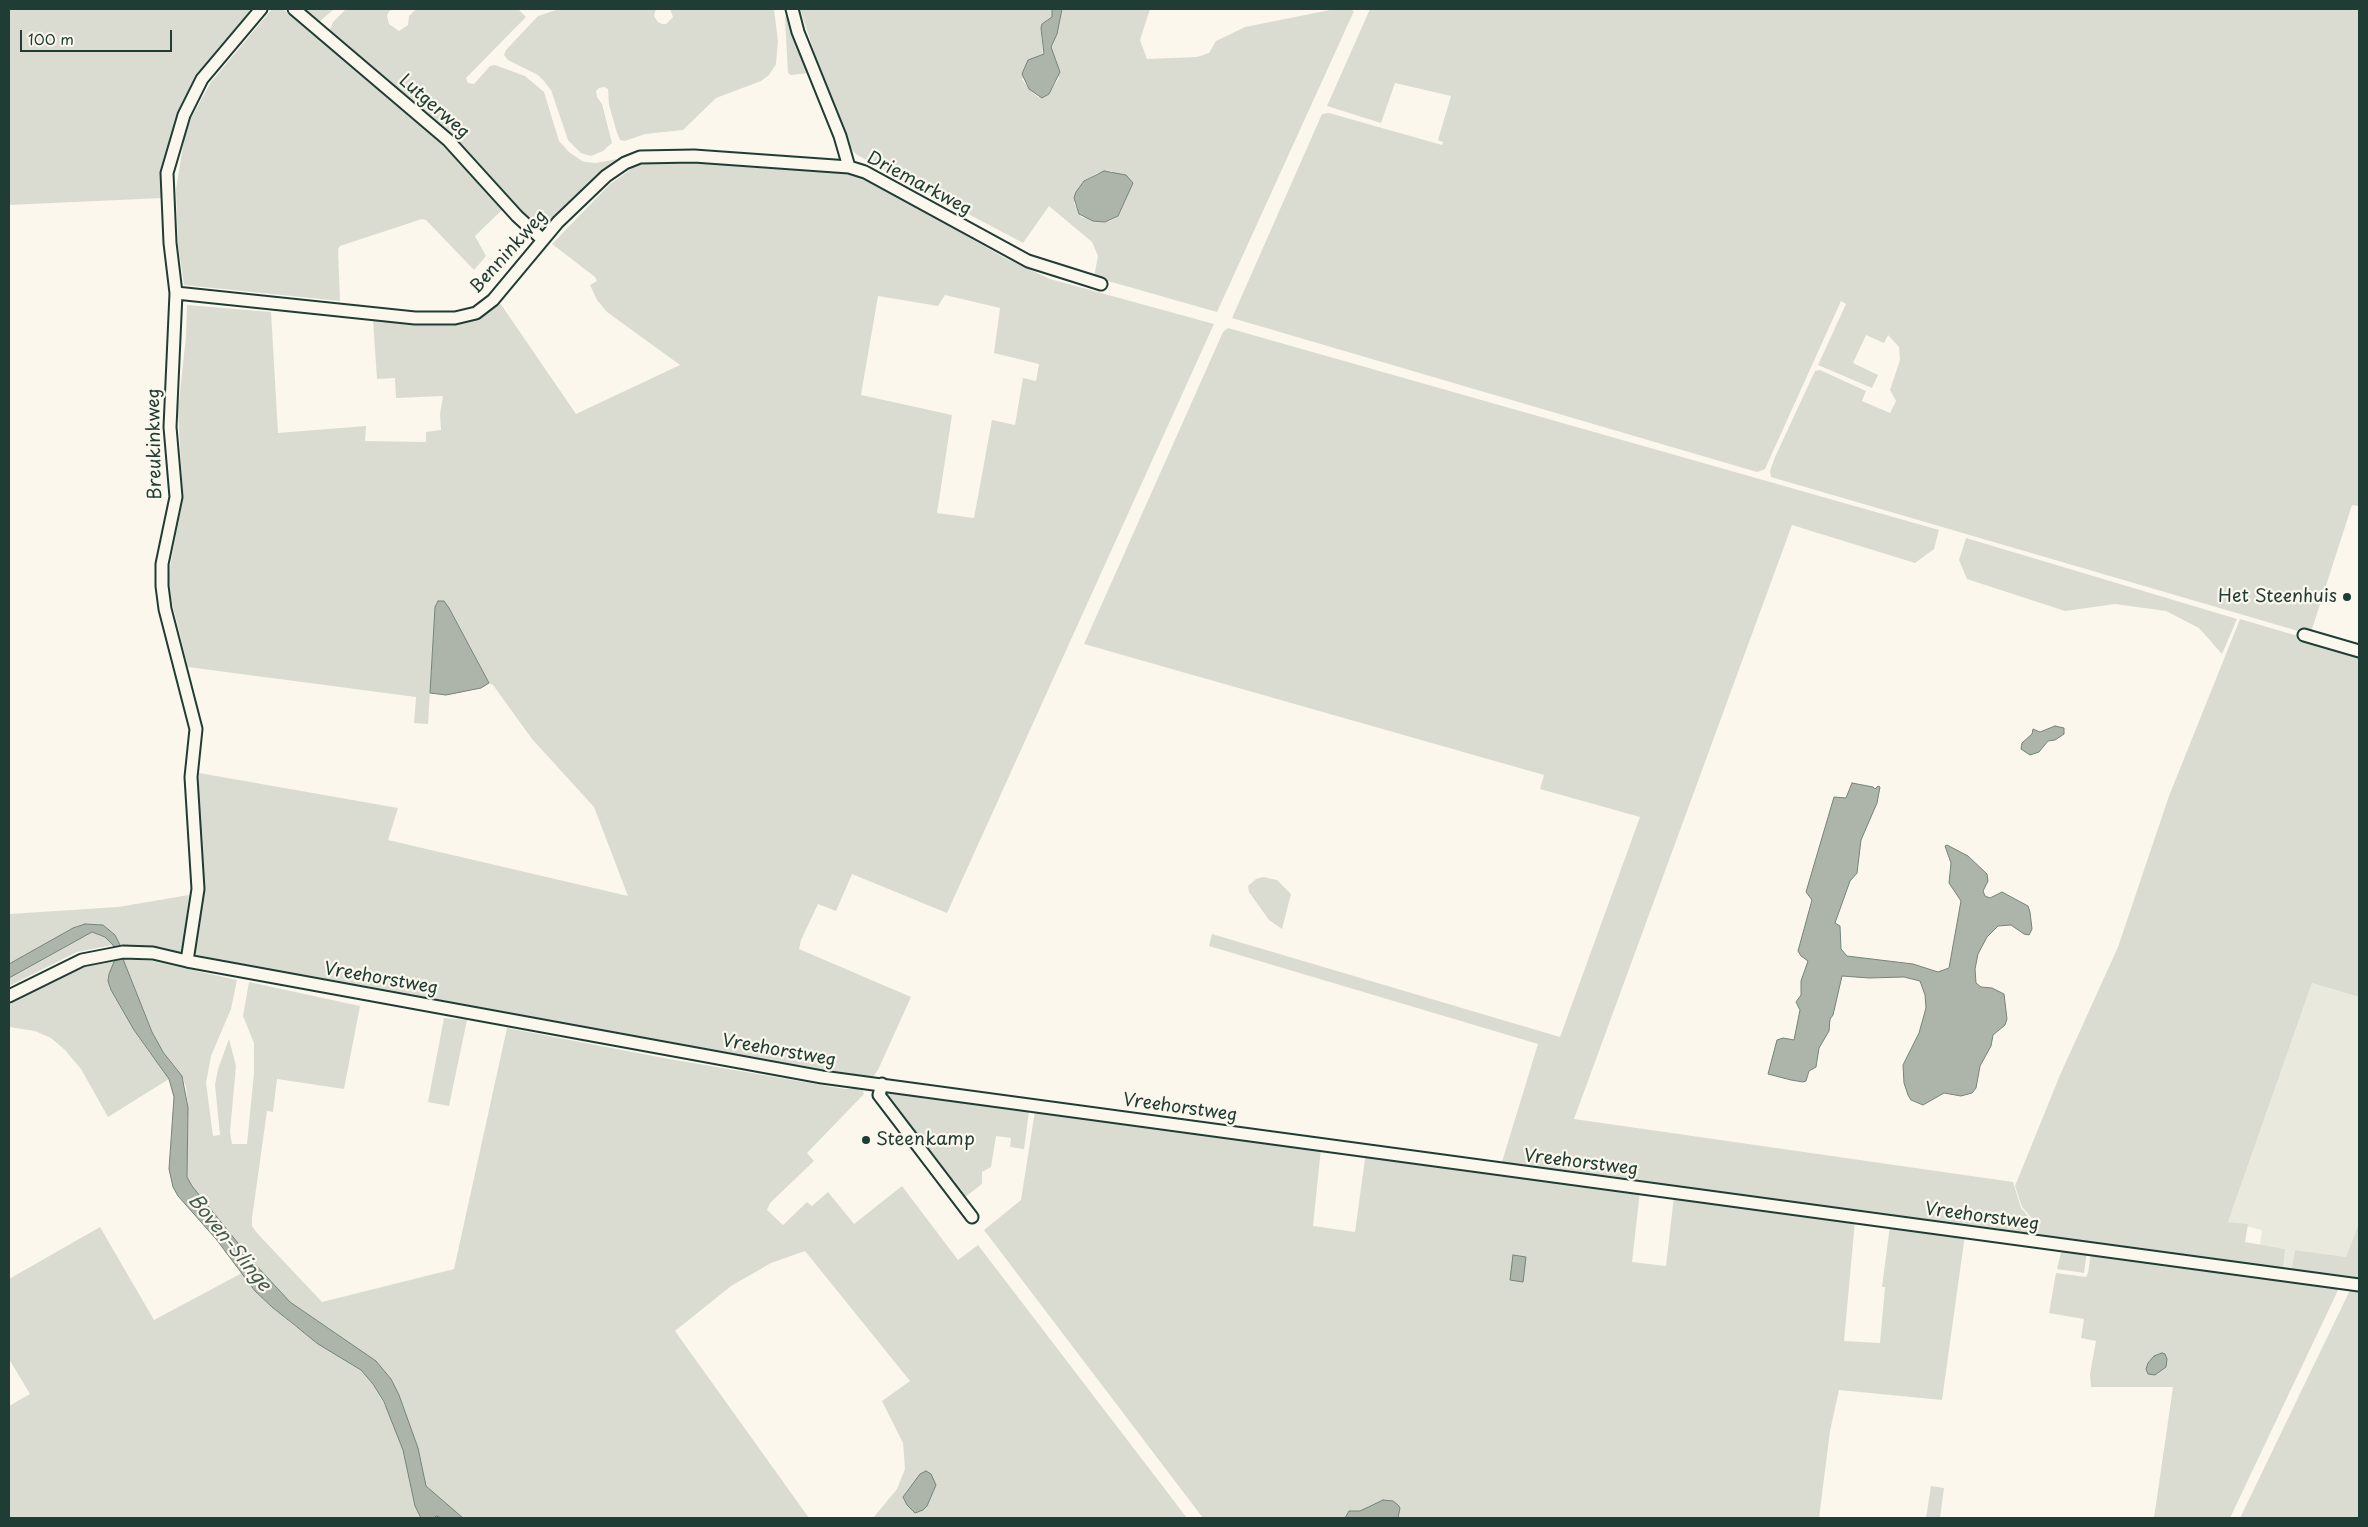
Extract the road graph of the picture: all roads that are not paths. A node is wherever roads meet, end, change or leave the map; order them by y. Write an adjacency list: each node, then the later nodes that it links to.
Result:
1 (261, 9): 7 (street, Breukinkweg)
2 (294, 9): 5 (street, Lutgerweg)
3 (792, 9): 4 (street, Driemarkweg)
4 (849, 167): 5 (street, Benninkweg); 6 (street, Driemarkweg)
5 (543, 240): 7 (street, Benninkweg)
6 (1101, 284)
7 (176, 293): 10 (street, Breukinkweg)
8 (2304, 635): 9 (street)
9 (2359, 651)
10 (187, 961): 11 (street, Vreehorstweg); 12 (street, Vreehorstweg)
11 (9, 996)
12 (882, 1084): 13 (street); 14 (street, Vreehorstweg)
13 (972, 1217)
14 (2359, 1285)

